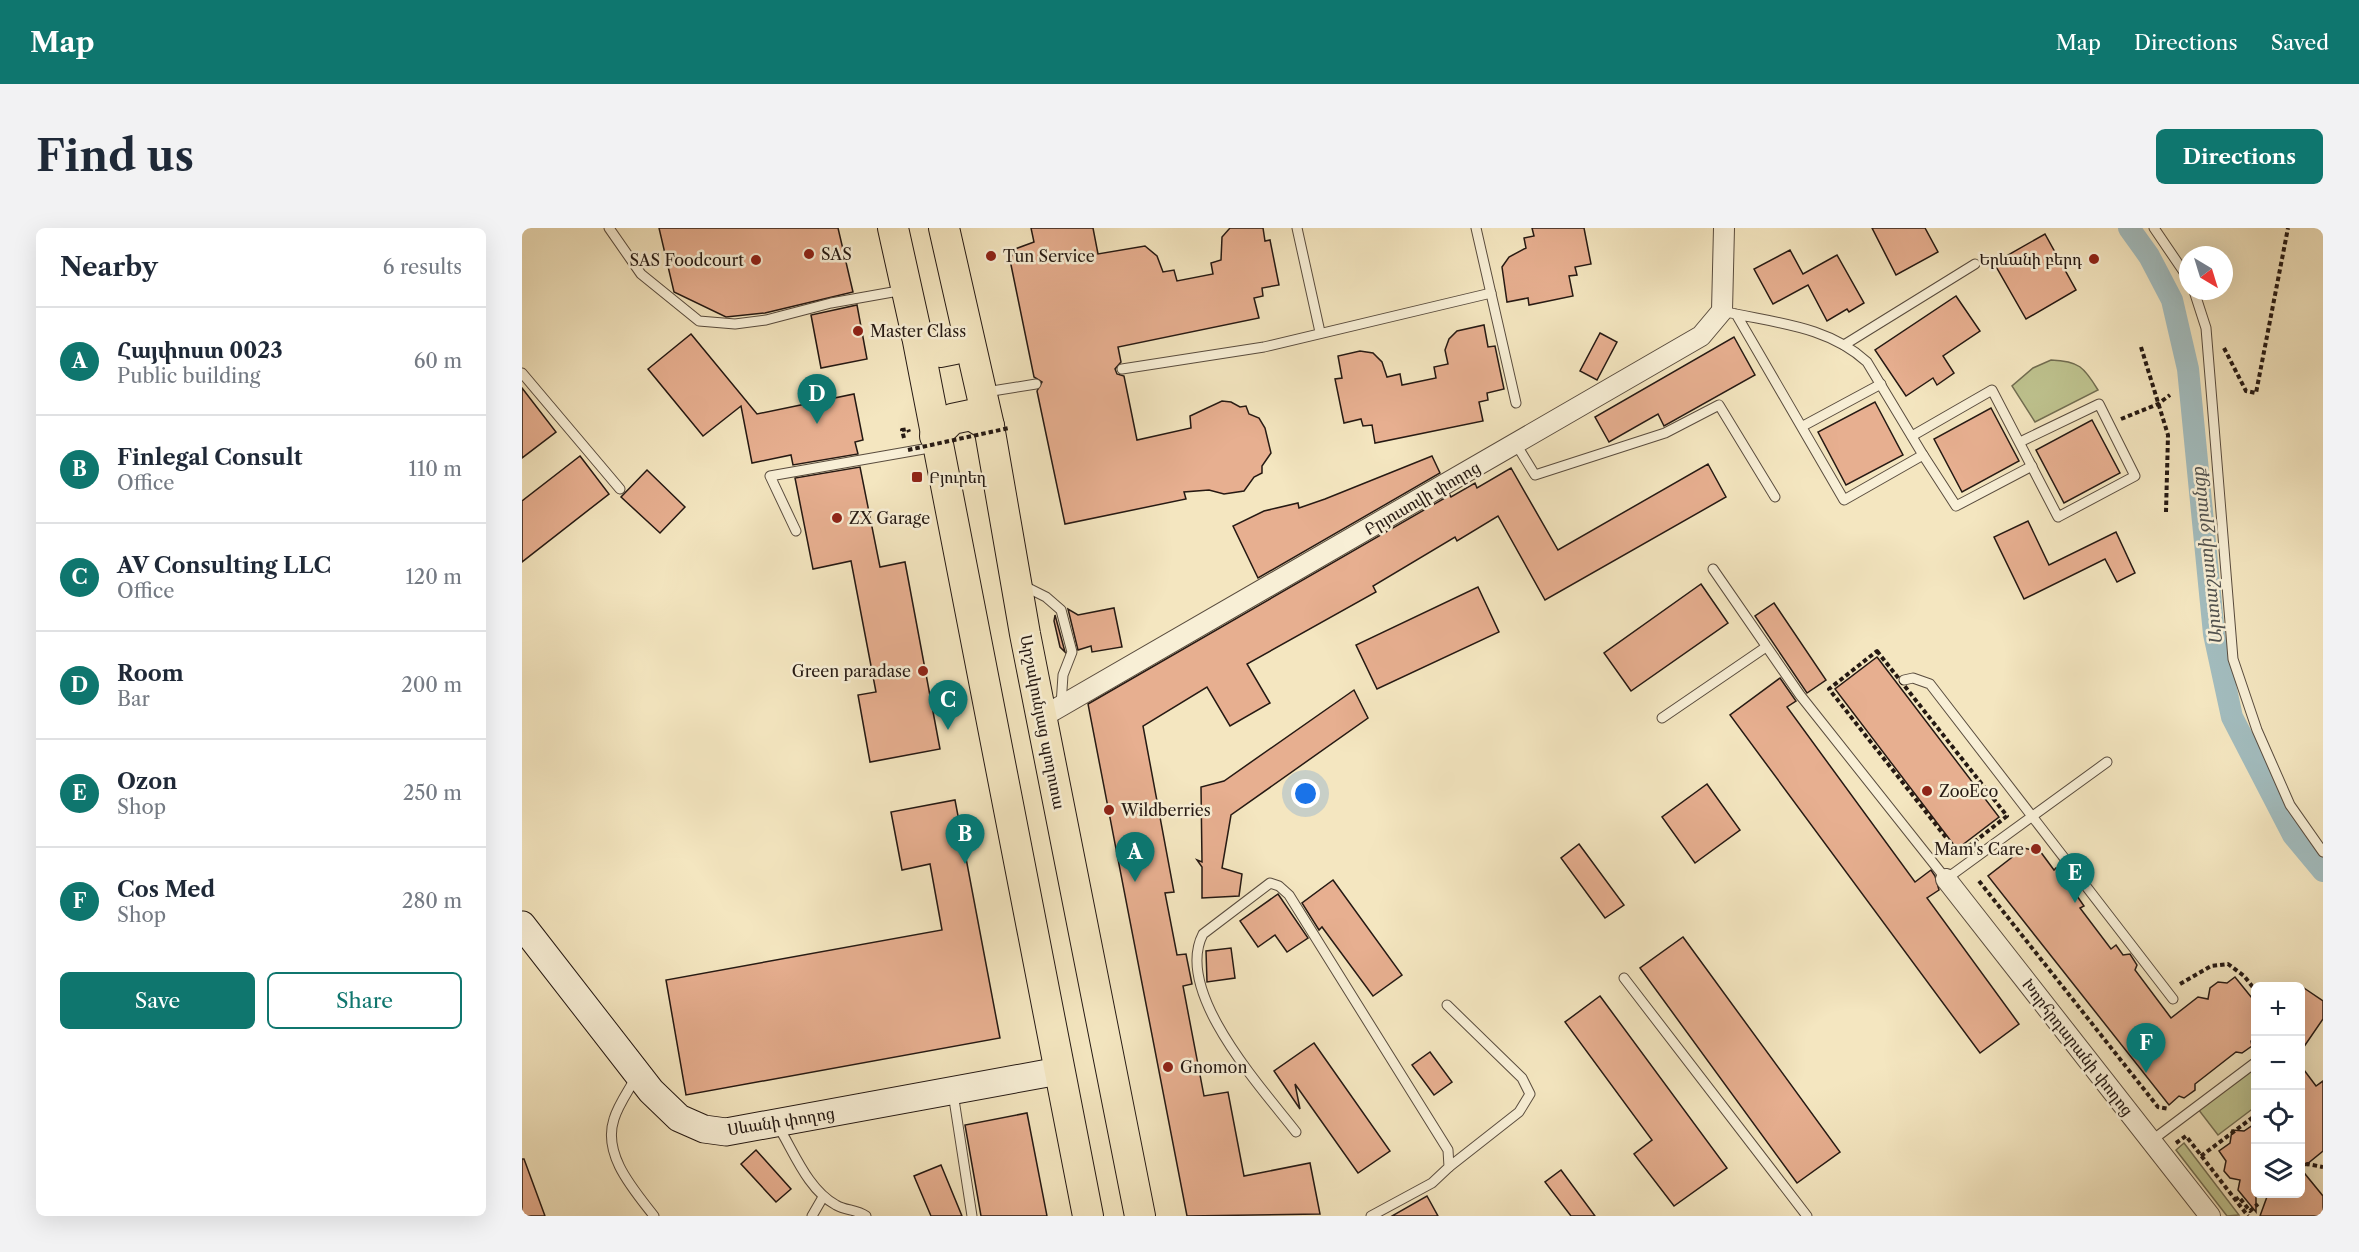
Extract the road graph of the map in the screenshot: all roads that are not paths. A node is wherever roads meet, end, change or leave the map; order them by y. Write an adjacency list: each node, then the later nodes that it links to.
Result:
1 (609, 228): 10 (lane)
2 (893, 228): 10 (main road)
3 (944, 228): 15 (main road, Արշակունյաց պողոտա)
4 (1297, 228): 14 (lane)
5 (1476, 228): 11 (lane)
6 (2154, 228): 9 (lane)
7 (1721, 231): 13 (street)
8 (1975, 264): 17 (lane)
9 (2179, 265)
10 (907, 290): 16 (main road)
11 (1491, 293): 14 (lane); 23 (lane)
12 (2197, 300): 43 (lane)
13 (1729, 312): 17 (lane); 24 (lane); 29 (street, Բրյուսովի փողոց)
14 (1320, 332): 18 (lane)
15 (966, 333): 16 (main road); 22 (main road, Արշակունյաց պողոտա)
16 (917, 336): 27 (main road)
17 (1844, 345): 21 (lane)
18 (1122, 369)
19 (522, 374): 32 (lane)
20 (1036, 384): 22 (lane)
21 (1881, 384): 24 (lane); 26 (lane)
22 (980, 393): 25 (main road, Արշակունյաց պողոտա)
23 (1516, 403)
24 (1803, 426): 30 (lane)
25 (999, 427): 27 (main road); 36 (main road, Արշակունյաց պողոտա)
26 (1912, 436): 28 (lane); 30 (lane)
27 (936, 441): 34 (lane); 50 (main road)
28 (2020, 442): 31 (lane); 31 (lane)
29 (1516, 444): 33 (lane); 39 (street, Բրյուսովի փողոց)
30 (1923, 455): 31 (lane)
31 (2032, 466)
32 (620, 489)
33 (1775, 497)
34 (796, 531)
35 (1713, 569): 37 (lane)
36 (1016, 582): 39 (main road, Արշակունյաց պողոտա); 39 (lane)
37 (1766, 647): 40 (lane); 44 (lane)
38 (1904, 680): 42 (lane)
39 (1051, 712): 63 (main road, Արշակունյաց պողոտա)
40 (1662, 718)
41 (2107, 762): 42 (lane)
42 (2032, 816): 44 (lane); 47 (lane)
43 (2323, 852)
44 (1946, 879): 55 (street, Խորհրդարանի փողոց)
45 (522, 926): 51 (street, Սևանի փողոց)
46 (1624, 978): 65 (lane)
47 (2170, 996)
48 (1447, 1005): 56 (lane)
49 (2251, 1066): 55 (lane)
50 (1059, 1071): 52 (street, Սևանի փողոց); 62 (main road)
51 (638, 1074): 53 (street, Սևանի փողոց); 58 (lane)
52 (952, 1091): 53 (street, Սևանի փողոց); 61 (lane)
53 (776, 1123): 57 (lane)
54 (1296, 1132): 56 (lane)
55 (2151, 1141): 66 (street, Խորհրդարանի փողոց)
56 (1449, 1167): 64 (lane)
57 (823, 1197): 59 (lane); 60 (lane)
58 (654, 1216)
59 (812, 1216)
60 (866, 1216)
61 (972, 1216)
62 (1088, 1216)
63 (1140, 1216)
64 (1371, 1216)
65 (1807, 1216)
66 (2210, 1216)

